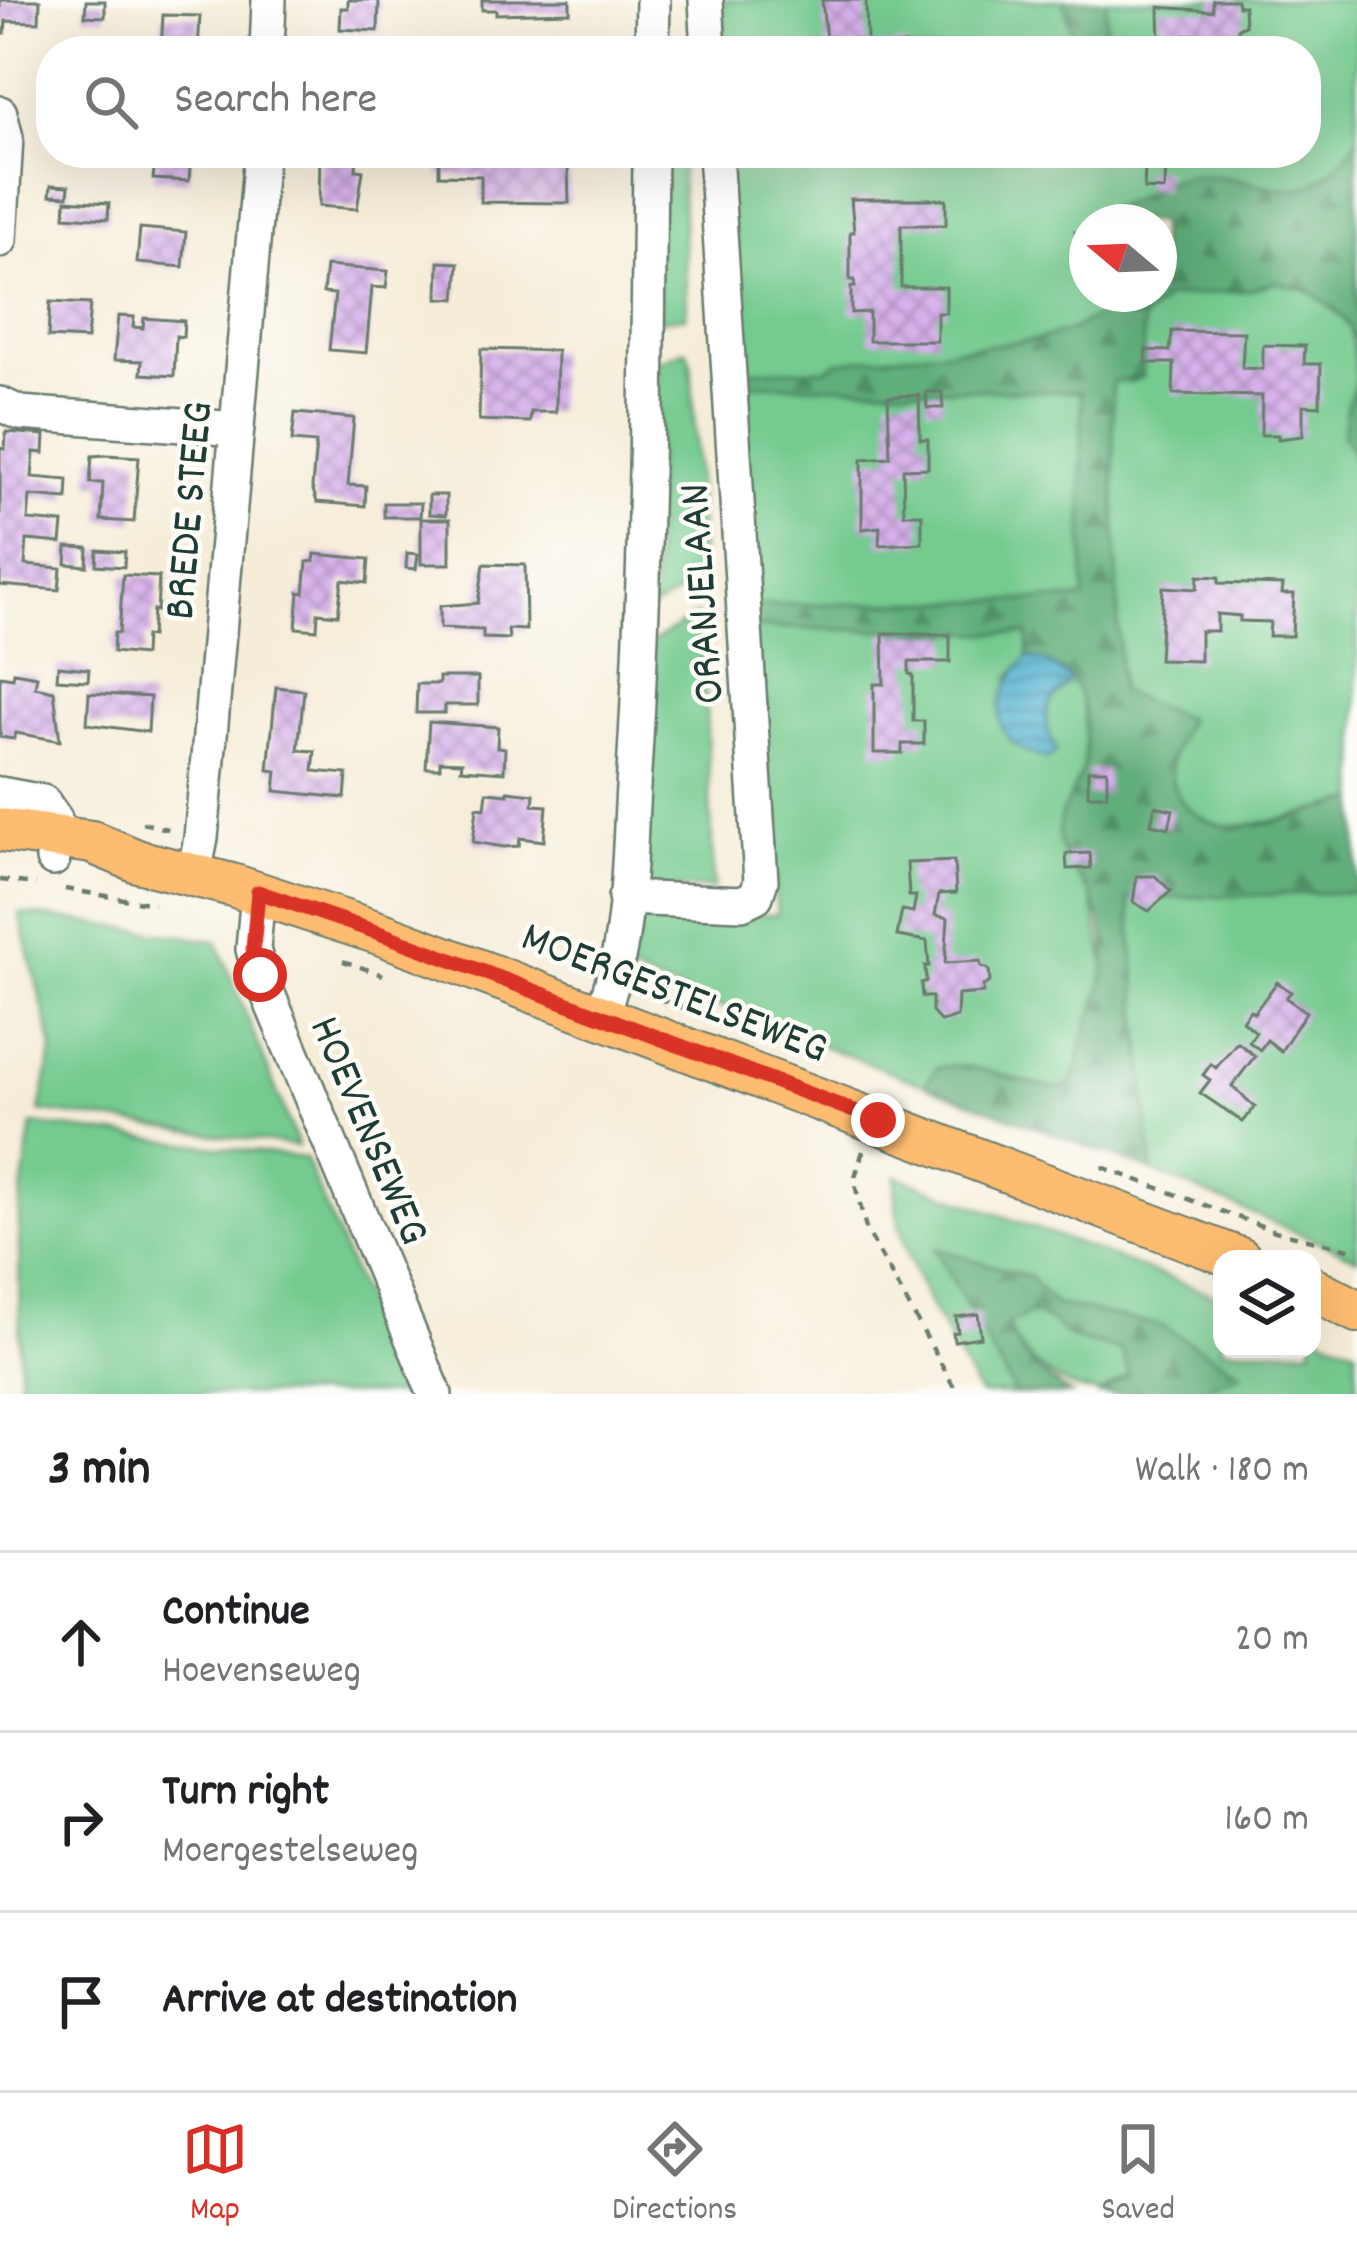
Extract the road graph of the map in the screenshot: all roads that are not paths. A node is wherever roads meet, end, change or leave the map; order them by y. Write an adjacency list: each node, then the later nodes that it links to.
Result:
1 (269, 0): 4 (street)
2 (653, 0): 5 (street)
3 (706, 0): 6 (street)
4 (268, 36)
5 (652, 36)
6 (708, 36)
7 (0, 113): 11 (street)
8 (260, 168): 13 (street, BREDE STEEG)
9 (650, 168): 20 (street, ORANJELAAN)
10 (716, 168): 20 (street, ORANJELAAN)
11 (0, 240)
12 (0, 404): 13 (street)
13 (237, 430): 18 (street, BREDE STEEG)
14 (0, 794): 16 (street)
15 (0, 830): 16 (main road, MOERGESTELSEWEG)
16 (55, 848): 17 (main road, MOERGESTELSEWEG); 18 (main road, MOERGESTELSEWEG)
17 (0, 854)
18 (194, 874): 19 (main road, MOERGESTELSEWEG)
19 (258, 892): 21 (main road, MOERGESTELSEWEG); 25 (street, HOEVENSEWEG)
20 (625, 898): 21 (street, ORANJELAAN)
21 (602, 1015): 22 (main road, MOERGESTELSEWEG)
22 (1216, 1250)
23 (1321, 1293): 24 (main road)
24 (1357, 1311)
25 (436, 1394)

